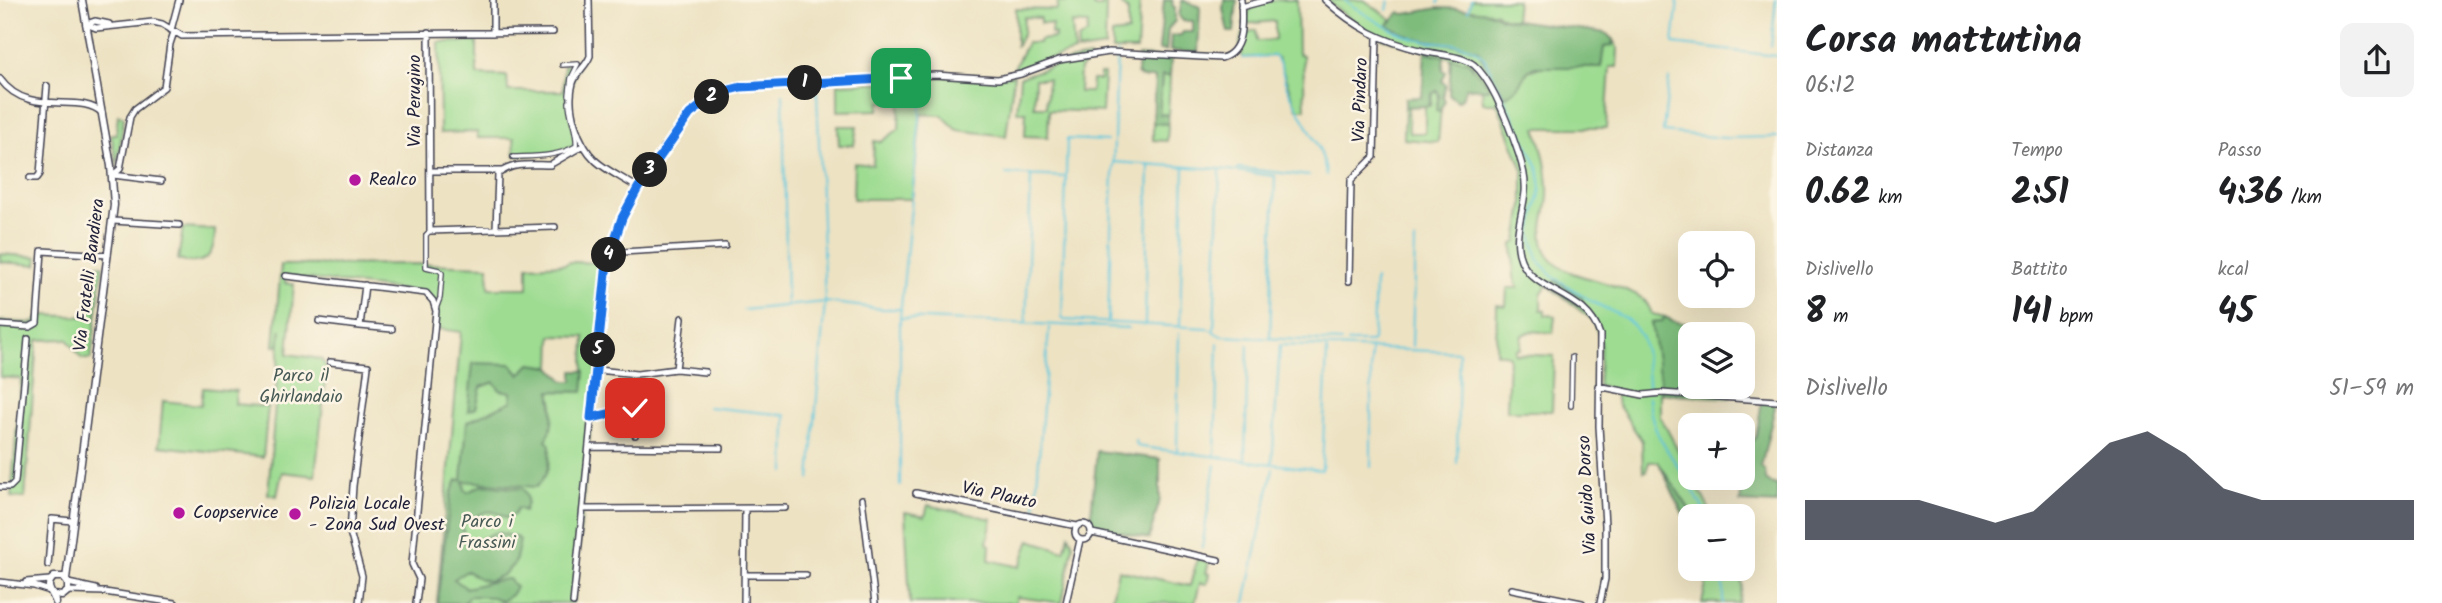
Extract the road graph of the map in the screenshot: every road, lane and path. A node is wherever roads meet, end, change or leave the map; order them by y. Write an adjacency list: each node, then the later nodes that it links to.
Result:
1 (82, 0): 8 (street, Via Fratelli Bandiera)
2 (179, 0): 9 (street)
3 (493, 0): 12 (street)
4 (589, 0): 22 (street)
5 (1268, 0): 7 (street)
6 (1325, 0): 14 (street, Via Guido Dorso)
7 (1241, 4): 29 (street)
8 (86, 24): 9 (street); 18 (street, Via Fratelli Bandiera)
9 (173, 31): 10 (street); 26 (street)
10 (429, 32): 12 (street); 34 (street, Via Perugino)
11 (553, 32): 12 (street); 13 (street)
12 (493, 33)
13 (561, 33)
14 (1377, 37): 39 (street, Via Pindaro); 53 (street, Via Guido Dorso)
15 (562, 65): 23 (street)
16 (0, 79): 19 (street)
17 (47, 86): 19 (street)
18 (99, 96): 20 (street); 21 (street, Via Fratelli Bandiera)
19 (46, 102): 20 (street); 27 (street)
20 (87, 106): 21 (street)
21 (102, 113): 26 (street, Via Fratelli Bandiera)
22 (584, 145): 25 (street, Via Perugino); 29 (street)
23 (513, 157)
24 (433, 171): 25 (street, Via Perugino)
25 (503, 171): 33 (street)
26 (113, 175): 28 (street); 30 (street, Via Fratelli Bandiera)
27 (30, 178)
28 (161, 181)
29 (638, 188): 36 (street)
30 (113, 221): 31 (street); 37 (street, Via Fratelli Bandiera)
31 (179, 225)
32 (555, 227): 33 (street)
33 (496, 229): 34 (street)
34 (430, 231): 41 (street)
35 (725, 246): 36 (street)
36 (610, 250): 51 (street)
37 (108, 255): 44 (street); 66 (street, Via Fratelli Bandiera)
38 (286, 275): 40 (street)
39 (1349, 281)
40 (365, 285): 41 (street); 45 (street)
41 (436, 312): 84 (street)
42 (682, 318): 50 (street)
43 (319, 321): 45 (street)
44 (0, 325)
45 (360, 326): 46 (street)
46 (393, 329)
47 (28, 339): 60 (street)
48 (1572, 357): 55 (street)
49 (330, 362): 83 (street)
50 (676, 369): 51 (street); 52 (street)
51 (597, 370): 56 (street)
52 (705, 372)
53 (1598, 386): 54 (street); 90 (street, Via Guido Dorso)
54 (1777, 401)
55 (1571, 405)
56 (591, 418): 57 (street); 58 (street)
57 (635, 435)
58 (589, 447): 59 (street); 64 (street)
59 (721, 448)
60 (0, 487)
61 (916, 493): 67 (street, Via Plauto)
62 (862, 499): 87 (street)
63 (785, 508): 65 (street)
64 (583, 509): 65 (street); 85 (street)
65 (745, 509): 73 (street)
66 (72, 521): 70 (street, Via Fratelli Bandiera); 72 (street)
67 (1077, 527): 68 (street, Via Plauto); 69 (street)
68 (1092, 533): 69 (street); 71 (street, Via Plauto)
69 (1080, 540): 88 (street)
70 (68, 555): 75 (street, Via Fratelli Bandiera); 78 (street, Via Fratelli Bandiera)
71 (1218, 560)
72 (48, 565)
73 (744, 575): 74 (street); 86 (street)
74 (806, 575)
75 (53, 578): 77 (street); 78 (street); 80 (street, Via Fratelli Bandiera)
76 (0, 582): 77 (street)
77 (13, 584): 80 (street)
78 (67, 587): 80 (street); 81 (street, Via Fratelli Bandiera); 82 (street)
79 (1512, 589): 89 (street)
80 (53, 597)
81 (64, 603)
82 (175, 603)
83 (359, 603)
84 (416, 603)
85 (573, 603)
86 (744, 603)
87 (875, 603)
88 (1068, 603)
89 (1582, 603)
90 (1600, 603)

